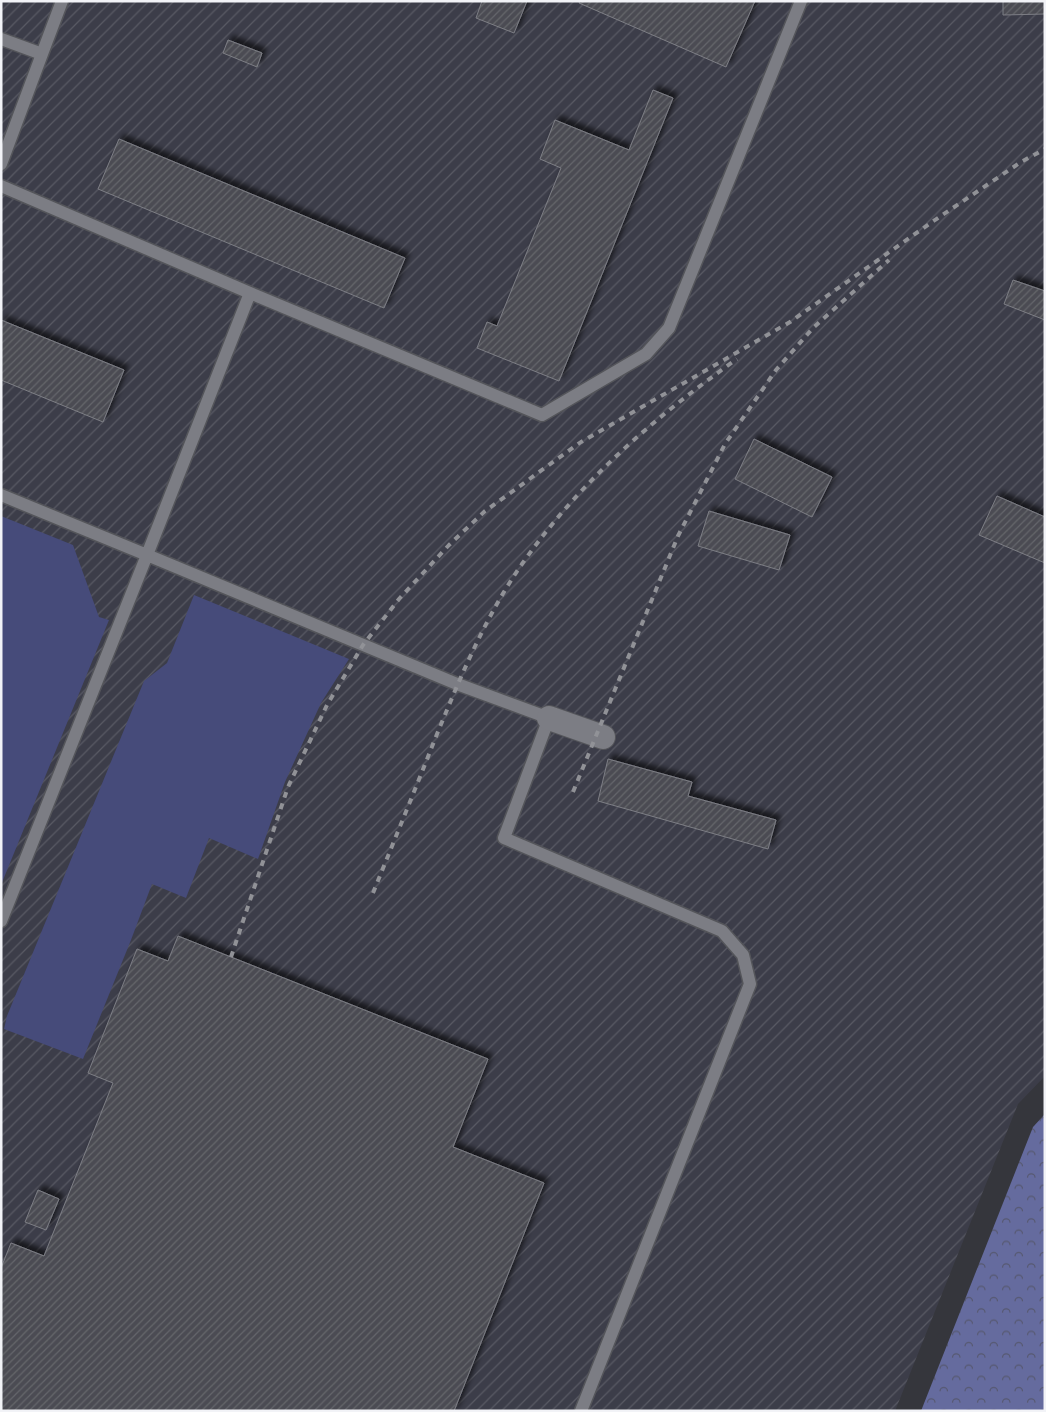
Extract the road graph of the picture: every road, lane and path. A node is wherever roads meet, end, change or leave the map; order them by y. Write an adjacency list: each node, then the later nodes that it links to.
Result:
1 (62, 1): 4 (lane)
2 (802, 1): 7 (lane)
3 (1, 39): 4 (lane)
4 (42, 54): 5 (lane)
5 (1, 164)
6 (1, 186): 7 (lane)
7 (250, 293): 9 (lane)
8 (1, 495): 9 (lane)
9 (147, 555): 10 (lane); 12 (lane)
10 (549, 718): 11 (street); 13 (lane)
11 (603, 737)
12 (1, 922)
13 (581, 1411)

